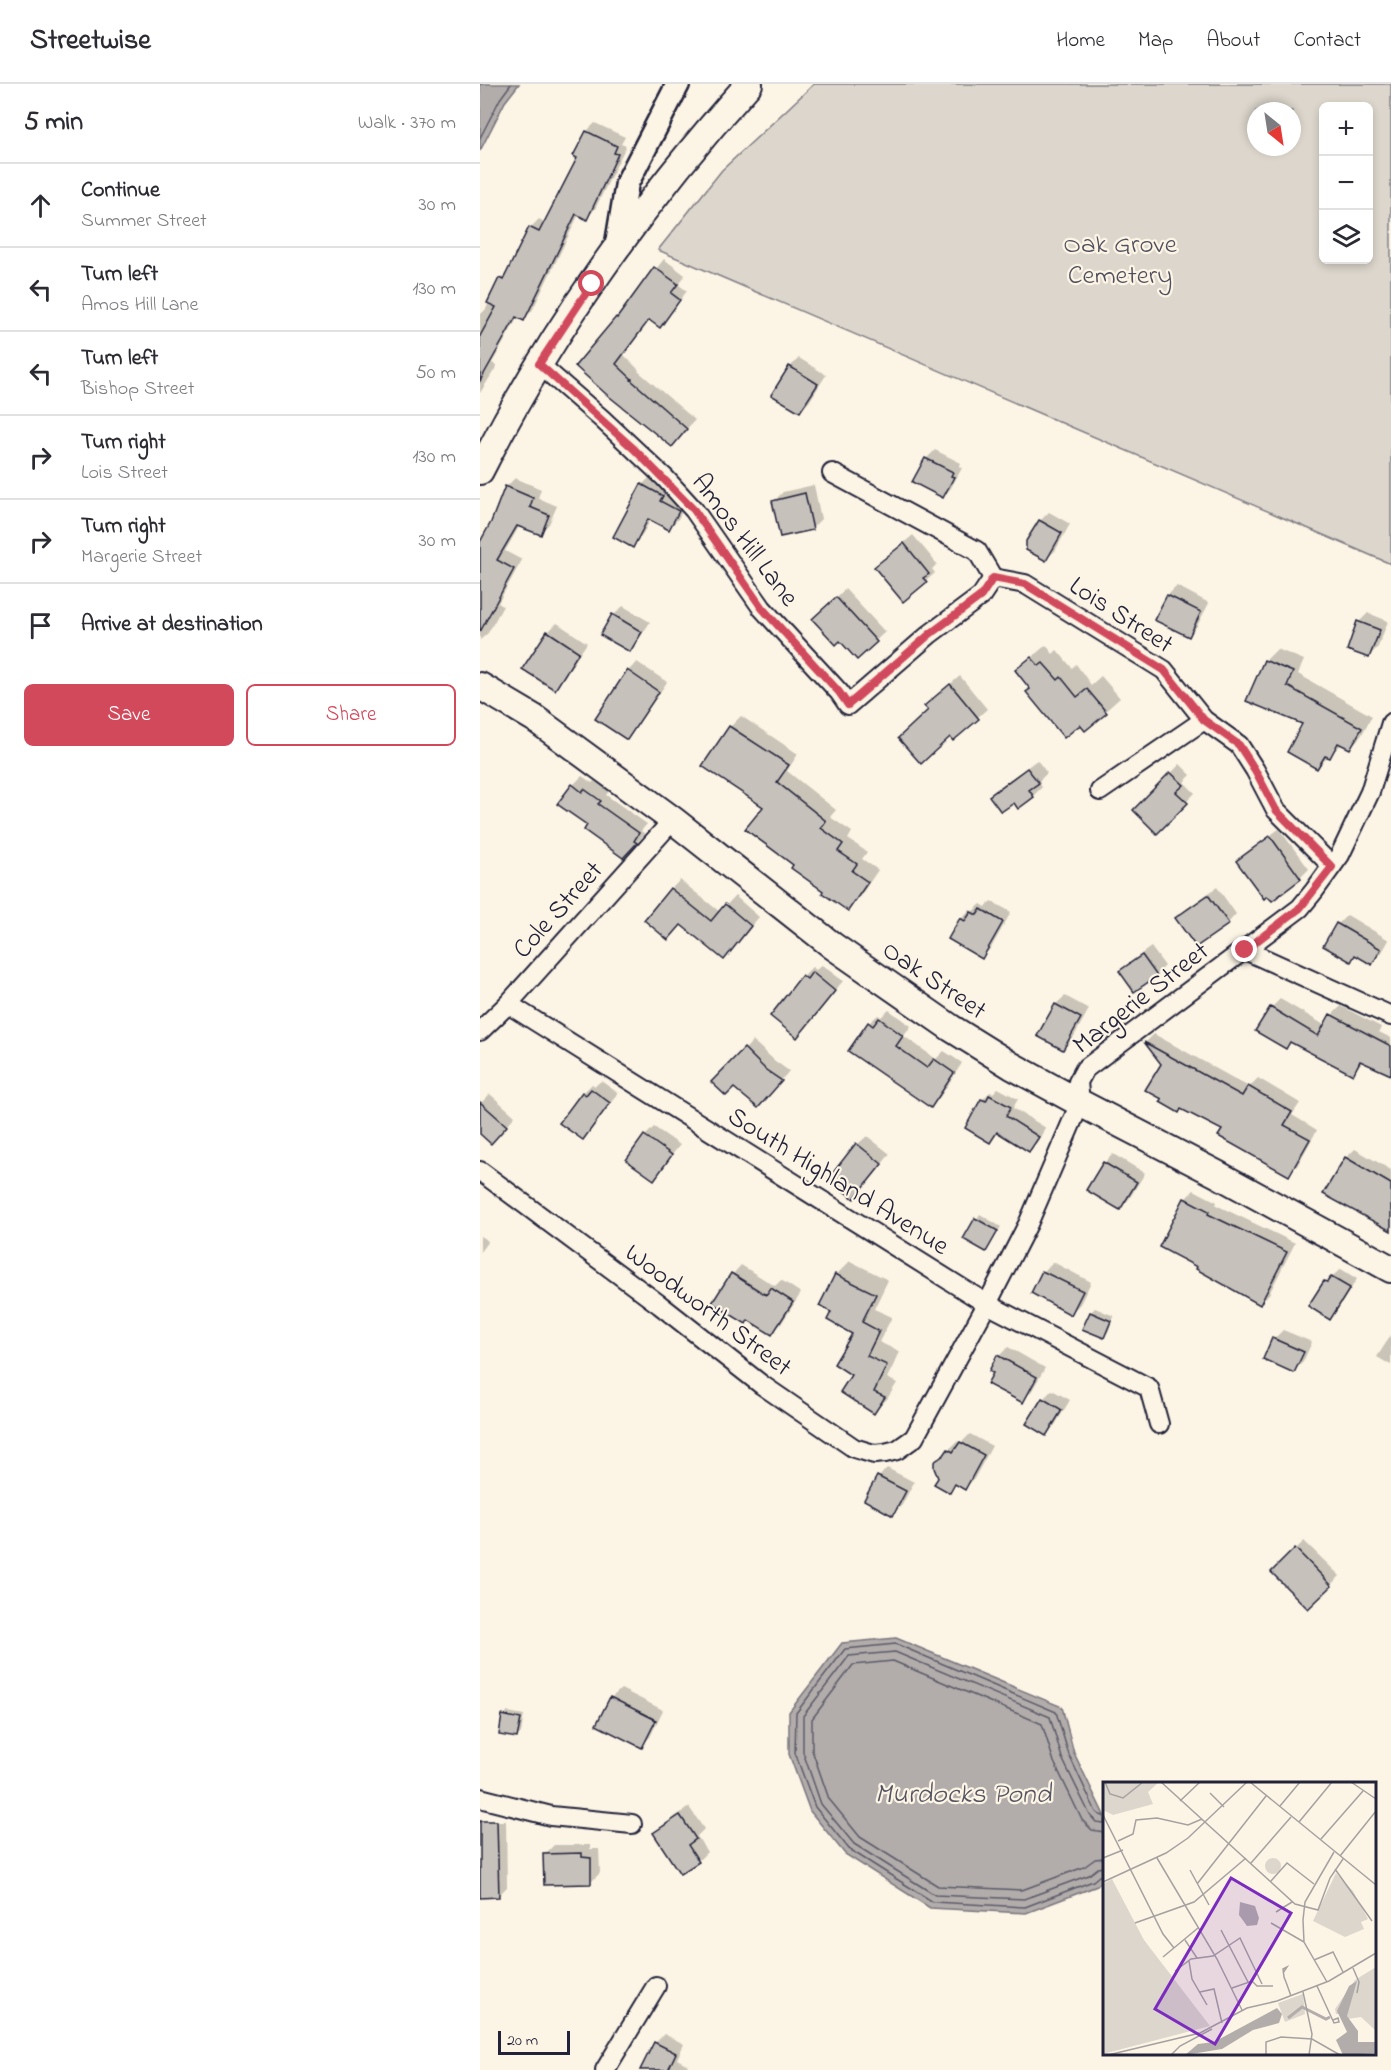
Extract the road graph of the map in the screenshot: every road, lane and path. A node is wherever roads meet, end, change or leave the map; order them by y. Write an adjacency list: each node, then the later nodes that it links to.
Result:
1 (678, 84): 3 (street)
2 (749, 84): 3 (main road)
3 (616, 251): 4 (main road)
4 (539, 364): 5 (main road); 7 (street, Amos Hill Lane)
5 (480, 471)
6 (832, 473): 7 (street)
7 (993, 578): 9 (street, Lois Street)
8 (480, 686): 12 (main road, Oak Street)
9 (1204, 720): 11 (street); 13 (street, Lois Street)
10 (1391, 723): 13 (street, Margerie Street)
11 (1100, 791)
12 (673, 820): 15 (street, Cole Street); 18 (main road, Oak Street)
13 (1332, 867): 14 (street, Margerie Street)
14 (1245, 950): 16 (street); 18 (street, Margerie Street)
15 (508, 1004): 17 (street, Cole Street); 21 (street, South Highland Avenue)
16 (1391, 1017)
17 (480, 1031)
18 (1080, 1103): 20 (main road, Oak Street); 21 (street, Margerie Street)
19 (480, 1171): 23 (street, Woodworth Street)
20 (1391, 1269)
21 (987, 1304): 22 (street, South Highland Avenue); 23 (street, Margerie Street)
22 (1159, 1424)
23 (914, 1438)
24 (480, 1798): 25 (street)
25 (632, 1824)
26 (656, 1986): 27 (street)
27 (605, 2070)

